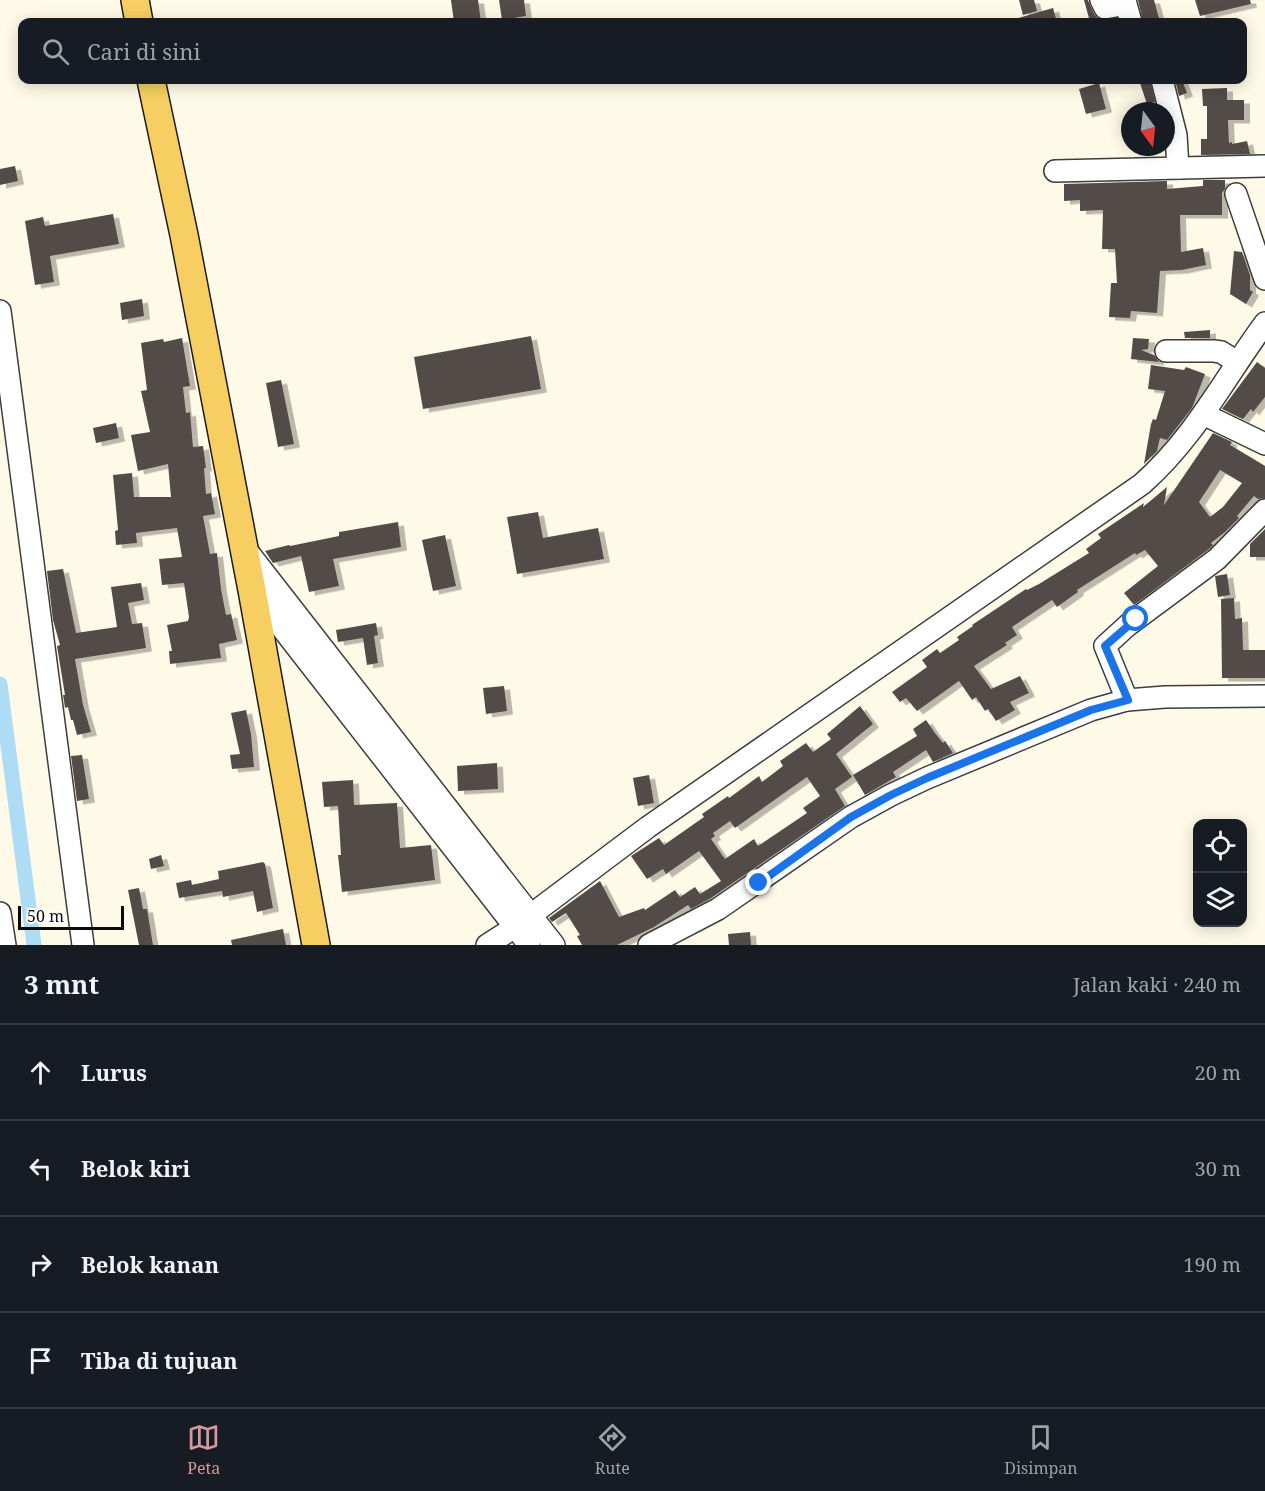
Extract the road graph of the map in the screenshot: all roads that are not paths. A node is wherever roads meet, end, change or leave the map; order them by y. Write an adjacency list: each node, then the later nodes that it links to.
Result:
1 (135, 0): 4 (main road)
2 (1101, 0): 3 (street)
3 (1132, 9)
4 (138, 18)
5 (152, 84): 19 (main road)
6 (1163, 84): 8 (street)
7 (1265, 166): 8 (street)
8 (1178, 168): 9 (street)
9 (1054, 171)
10 (1236, 194): 11 (street)
11 (1265, 279)
12 (0, 311): 26 (street)
13 (1265, 323): 15 (street)
14 (1166, 351): 15 (street)
15 (1237, 362): 16 (street)
16 (1204, 415): 17 (street); 24 (street)
17 (1265, 444)
18 (1265, 510): 22 (street)
19 (242, 544): 20 (main road); 24 (street)
20 (252, 590): 24 (street); 27 (main road)
21 (1265, 696): 22 (street)
22 (1128, 700): 31 (street)
23 (0, 913): 25 (street)
24 (523, 921): 28 (street); 29 (street); 30 (street)
25 (5, 945)
26 (83, 945)
27 (316, 945)
28 (486, 945)
29 (529, 945)
30 (554, 945)
31 (649, 945)

